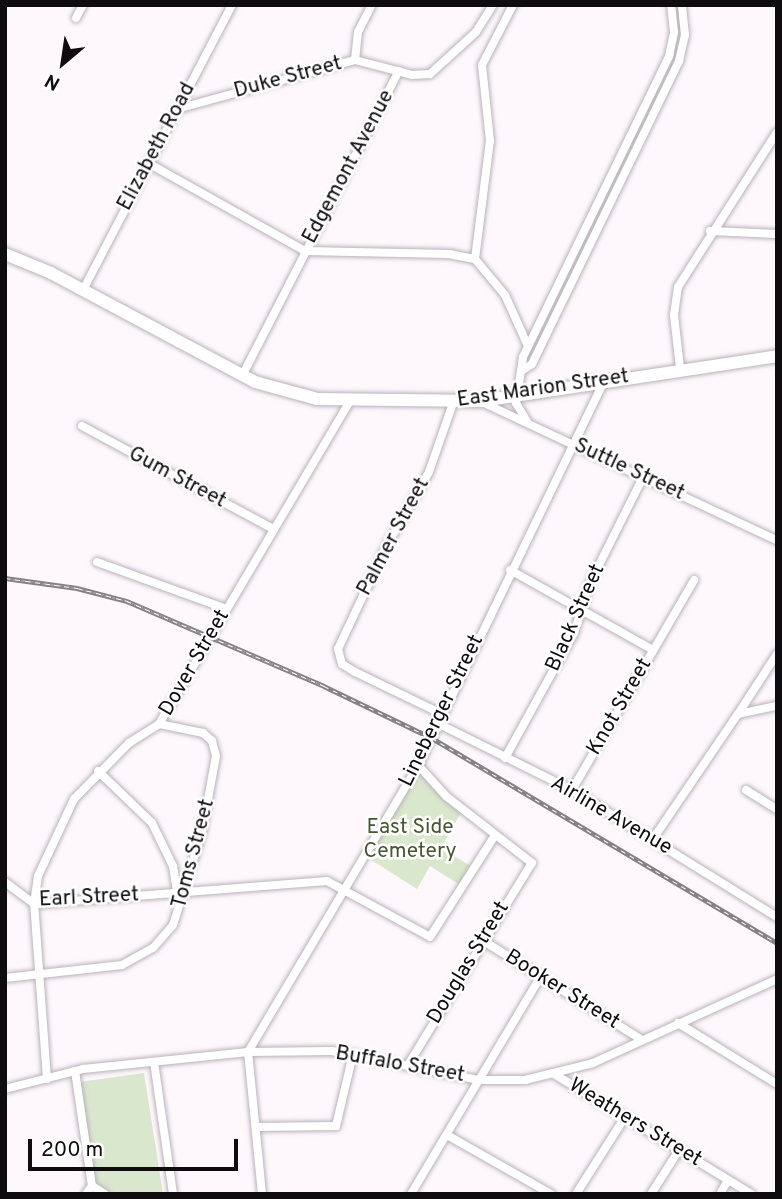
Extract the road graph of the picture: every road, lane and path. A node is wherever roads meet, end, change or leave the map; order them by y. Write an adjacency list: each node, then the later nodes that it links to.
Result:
1 (83, 5): 8 (street)
2 (232, 5): 13 (street, Elizabeth Road)
3 (372, 5): 9 (street)
4 (492, 5): 10 (street, Edgemont Avenue)
5 (513, 5): 22 (street)
6 (671, 5): 11 (street)
7 (682, 5): 12 (street)
8 (76, 18)
9 (355, 60): 10 (street, Duke Street); 13 (street, Duke Street)
10 (399, 71): 20 (street, Edgemont Avenue)
11 (647, 101): 12 (street); 16 (street)
12 (657, 107): 17 (street)
13 (177, 108): 15 (street, Elizabeth Road)
14 (777, 132): 18 (street)
15 (148, 163): 20 (street); 23 (street, Elizabeth Road)
16 (586, 226): 17 (street); 24 (street)
17 (597, 232): 27 (street)
18 (710, 232): 19 (street); 26 (street)
19 (777, 234)
20 (305, 251): 22 (street); 28 (street, Edgemont Avenue)
21 (5, 254): 23 (main road, East Marion Street)
22 (475, 259): 24 (street)
23 (83, 290): 28 (main road, East Marion Street)
24 (528, 346): 27 (street)
25 (777, 356): 26 (main road, East Marion Street)
26 (680, 368): 29 (main road, East Marion Street)
27 (523, 370): 30 (street)
28 (242, 376): 31 (main road, East Marion Street)
29 (604, 381): 30 (main road, East Marion Street); 36 (street, Lineberger Street)
30 (516, 396): 32 (main road, East Marion Street); 34 (street)
31 (350, 401): 33 (main road, East Marion Street); 38 (street, Dover Street)
32 (481, 401): 33 (main road, East Marion Street); 34 (street, Suttle Street)
33 (453, 403): 49 (street, Palmer Street)
34 (528, 423): 36 (street, Suttle Street)
35 (82, 426): 38 (street, Gum Street)
36 (572, 443): 37 (street, Suttle Street); 41 (street, Lineberger Street)
37 (643, 477): 39 (street, Suttle Street); 44 (street, Black Street)
38 (273, 529): 43 (street, Dover Street)
39 (777, 540)
40 (97, 562): 43 (street)
41 (510, 570): 44 (street); 49 (street, Lineberger Street)
42 (694, 580): 45 (street, Knot Street)
43 (227, 609): 50 (street, Dover Street)
44 (583, 609): 45 (street); 52 (street, Black Street)
45 (653, 650): 55 (street, Knot Street)
46 (777, 653): 48 (street)
47 (777, 706): 48 (street)
48 (738, 714): 59 (street)
49 (444, 715): 51 (street, Lineberger Street)
50 (159, 724): 54 (street, Dover Street); 62 (street, Toms Street)
51 (439, 724): 52 (street, Airline Avenue); 53 (street, Lineberger Street)
52 (505, 758): 55 (street, Airline Avenue)
53 (418, 765): 58 (street); 61 (street, Lineberger Street)
54 (99, 771): 62 (street); 63 (street, Dover Street)
55 (572, 790): 59 (street, Airline Avenue)
56 (746, 790): 57 (street)
57 (777, 809)
58 (494, 837): 61 (street, Earl Street); 65 (street, Douglas Street)
59 (653, 839): 64 (street, Airline Avenue)
60 (5, 882): 63 (street, Earl Street)
61 (346, 888): 62 (street, Earl Street); 72 (street, Lineberger Street)
62 (182, 892): 63 (street, Earl Street); 66 (street, Toms Street)
63 (34, 904): 66 (street, Dover Street)
64 (777, 917)
65 (482, 940): 67 (street, Booker Street); 75 (street, Douglas Street)
66 (40, 974): 68 (street, Toms Street); 78 (street, Dover Street)
67 (541, 976): 71 (street, Booker Street); 79 (street)
68 (5, 978)
69 (777, 979): 70 (street, Buffalo Street)
70 (678, 1023): 71 (street, Buffalo Street); 80 (street)
71 (642, 1040): 77 (street, Buffalo Street)
72 (248, 1052): 73 (street, Buffalo Street); 74 (street, Buffalo Street); 83 (street)
73 (353, 1054): 75 (street, Buffalo Street); 83 (street)
74 (154, 1062): 76 (street, Buffalo Street); 90 (street)
75 (408, 1065): 79 (street, Buffalo Street)
76 (75, 1071): 78 (street, Buffalo Street); 87 (street)
77 (554, 1074): 79 (street, Buffalo Street); 82 (street, Weathers Street)
78 (47, 1079): 81 (street, Buffalo Street)
79 (479, 1080): 84 (street)
80 (777, 1084)
81 (5, 1089)
82 (625, 1117): 85 (street, Weathers Street); 94 (street)
83 (256, 1127): 91 (street)
84 (447, 1135): 92 (street); 93 (street)
85 (679, 1150): 86 (street, Weathers Street); 95 (street)
86 (729, 1180): 96 (street); 97 (street, Weathers Street)
87 (92, 1186): 88 (street); 89 (street)
88 (86, 1194)
89 (105, 1194)
90 (173, 1194)
91 (262, 1194)
92 (411, 1194)
93 (551, 1194)
94 (576, 1194)
95 (651, 1194)
96 (720, 1194)
97 (751, 1194)

